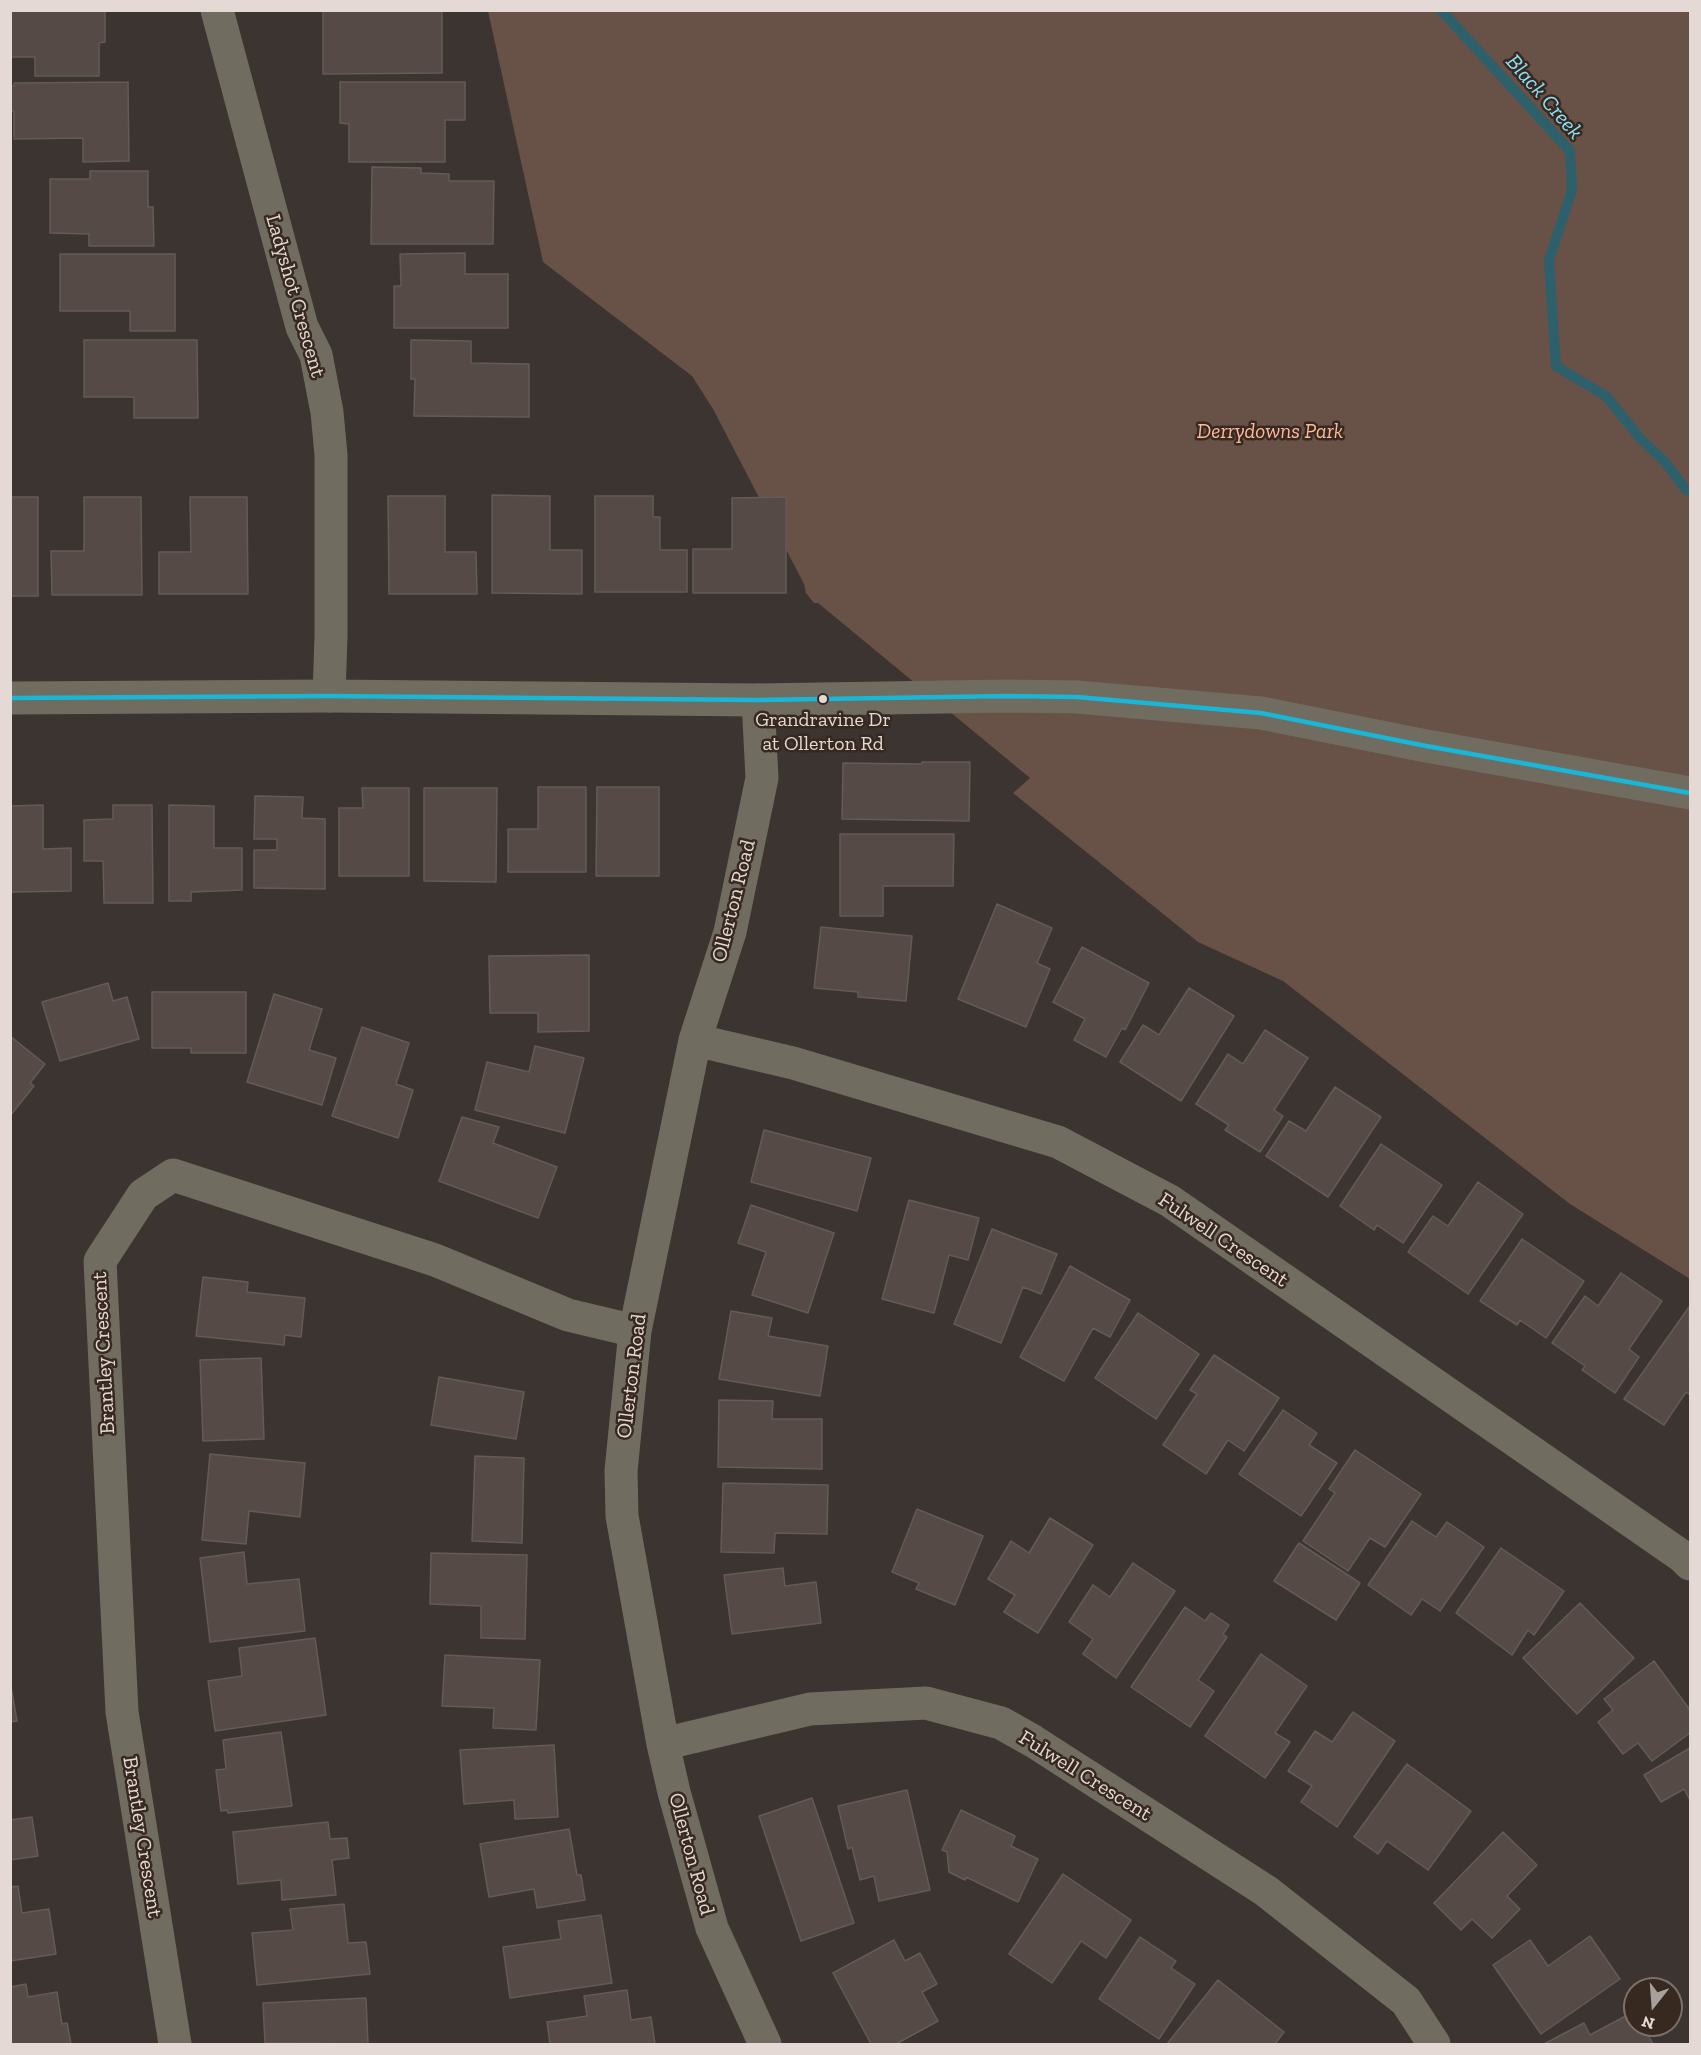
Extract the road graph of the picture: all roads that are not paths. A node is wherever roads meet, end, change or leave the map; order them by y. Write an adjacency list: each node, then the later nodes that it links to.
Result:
1 (217, 10): 2 (street, Ladyshot Crescent)
2 (329, 696): 3 (street); 4 (street)
3 (10, 698)
4 (758, 700): 5 (street); 6 (street, Ollerton Road)
5 (1690, 793)
6 (695, 1040): 7 (street, Ollerton Road); 8 (street, Fulwell Crescent)
7 (635, 1331): 9 (street, Ollerton Road); 10 (street, Brantley Crescent)
8 (1690, 1564)
9 (663, 1744): 11 (street, Ollerton Road); 12 (street, Fulwell Crescent)
10 (175, 2044)
11 (765, 2044)
12 (1434, 2044)

